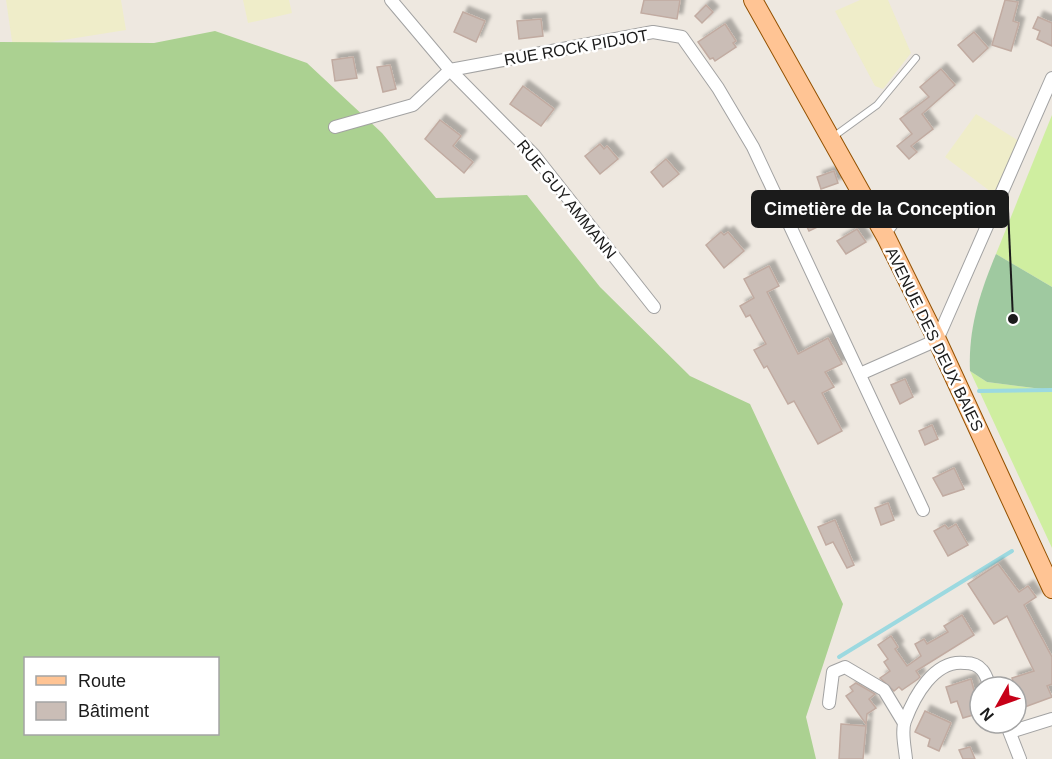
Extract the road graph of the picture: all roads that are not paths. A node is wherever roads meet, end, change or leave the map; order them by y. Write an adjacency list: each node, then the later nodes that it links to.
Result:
1 (391, 0): 4 (street)
2 (753, 0): 7 (main road, AVENUE DES DEUX BAIES)
3 (916, 58): 7 (lane)
4 (450, 70): 6 (street); 10 (street, RUE GUY AMMANN); 12 (street, RUE ROCK PIDJOT)
5 (1052, 78): 11 (street)
6 (335, 127)
7 (832, 138): 9 (main road, AVENUE DES DEUX BAIES)
8 (908, 207): 9 (lane)
9 (886, 237): 11 (main road, AVENUE DES DEUX BAIES)
10 (654, 307)
11 (937, 340): 12 (street); 14 (main road, AVENUE DES DEUX BAIES)
12 (860, 374): 13 (street, RUE ROCK PIDJOT)
13 (923, 510)
14 (1052, 589)
15 (984, 675): 18 (street)
16 (829, 703): 18 (street)
17 (1052, 718): 19 (street)
18 (904, 723): 21 (street)
19 (1028, 723)
20 (1011, 735): 22 (street)
21 (906, 759)
22 (1020, 759)

